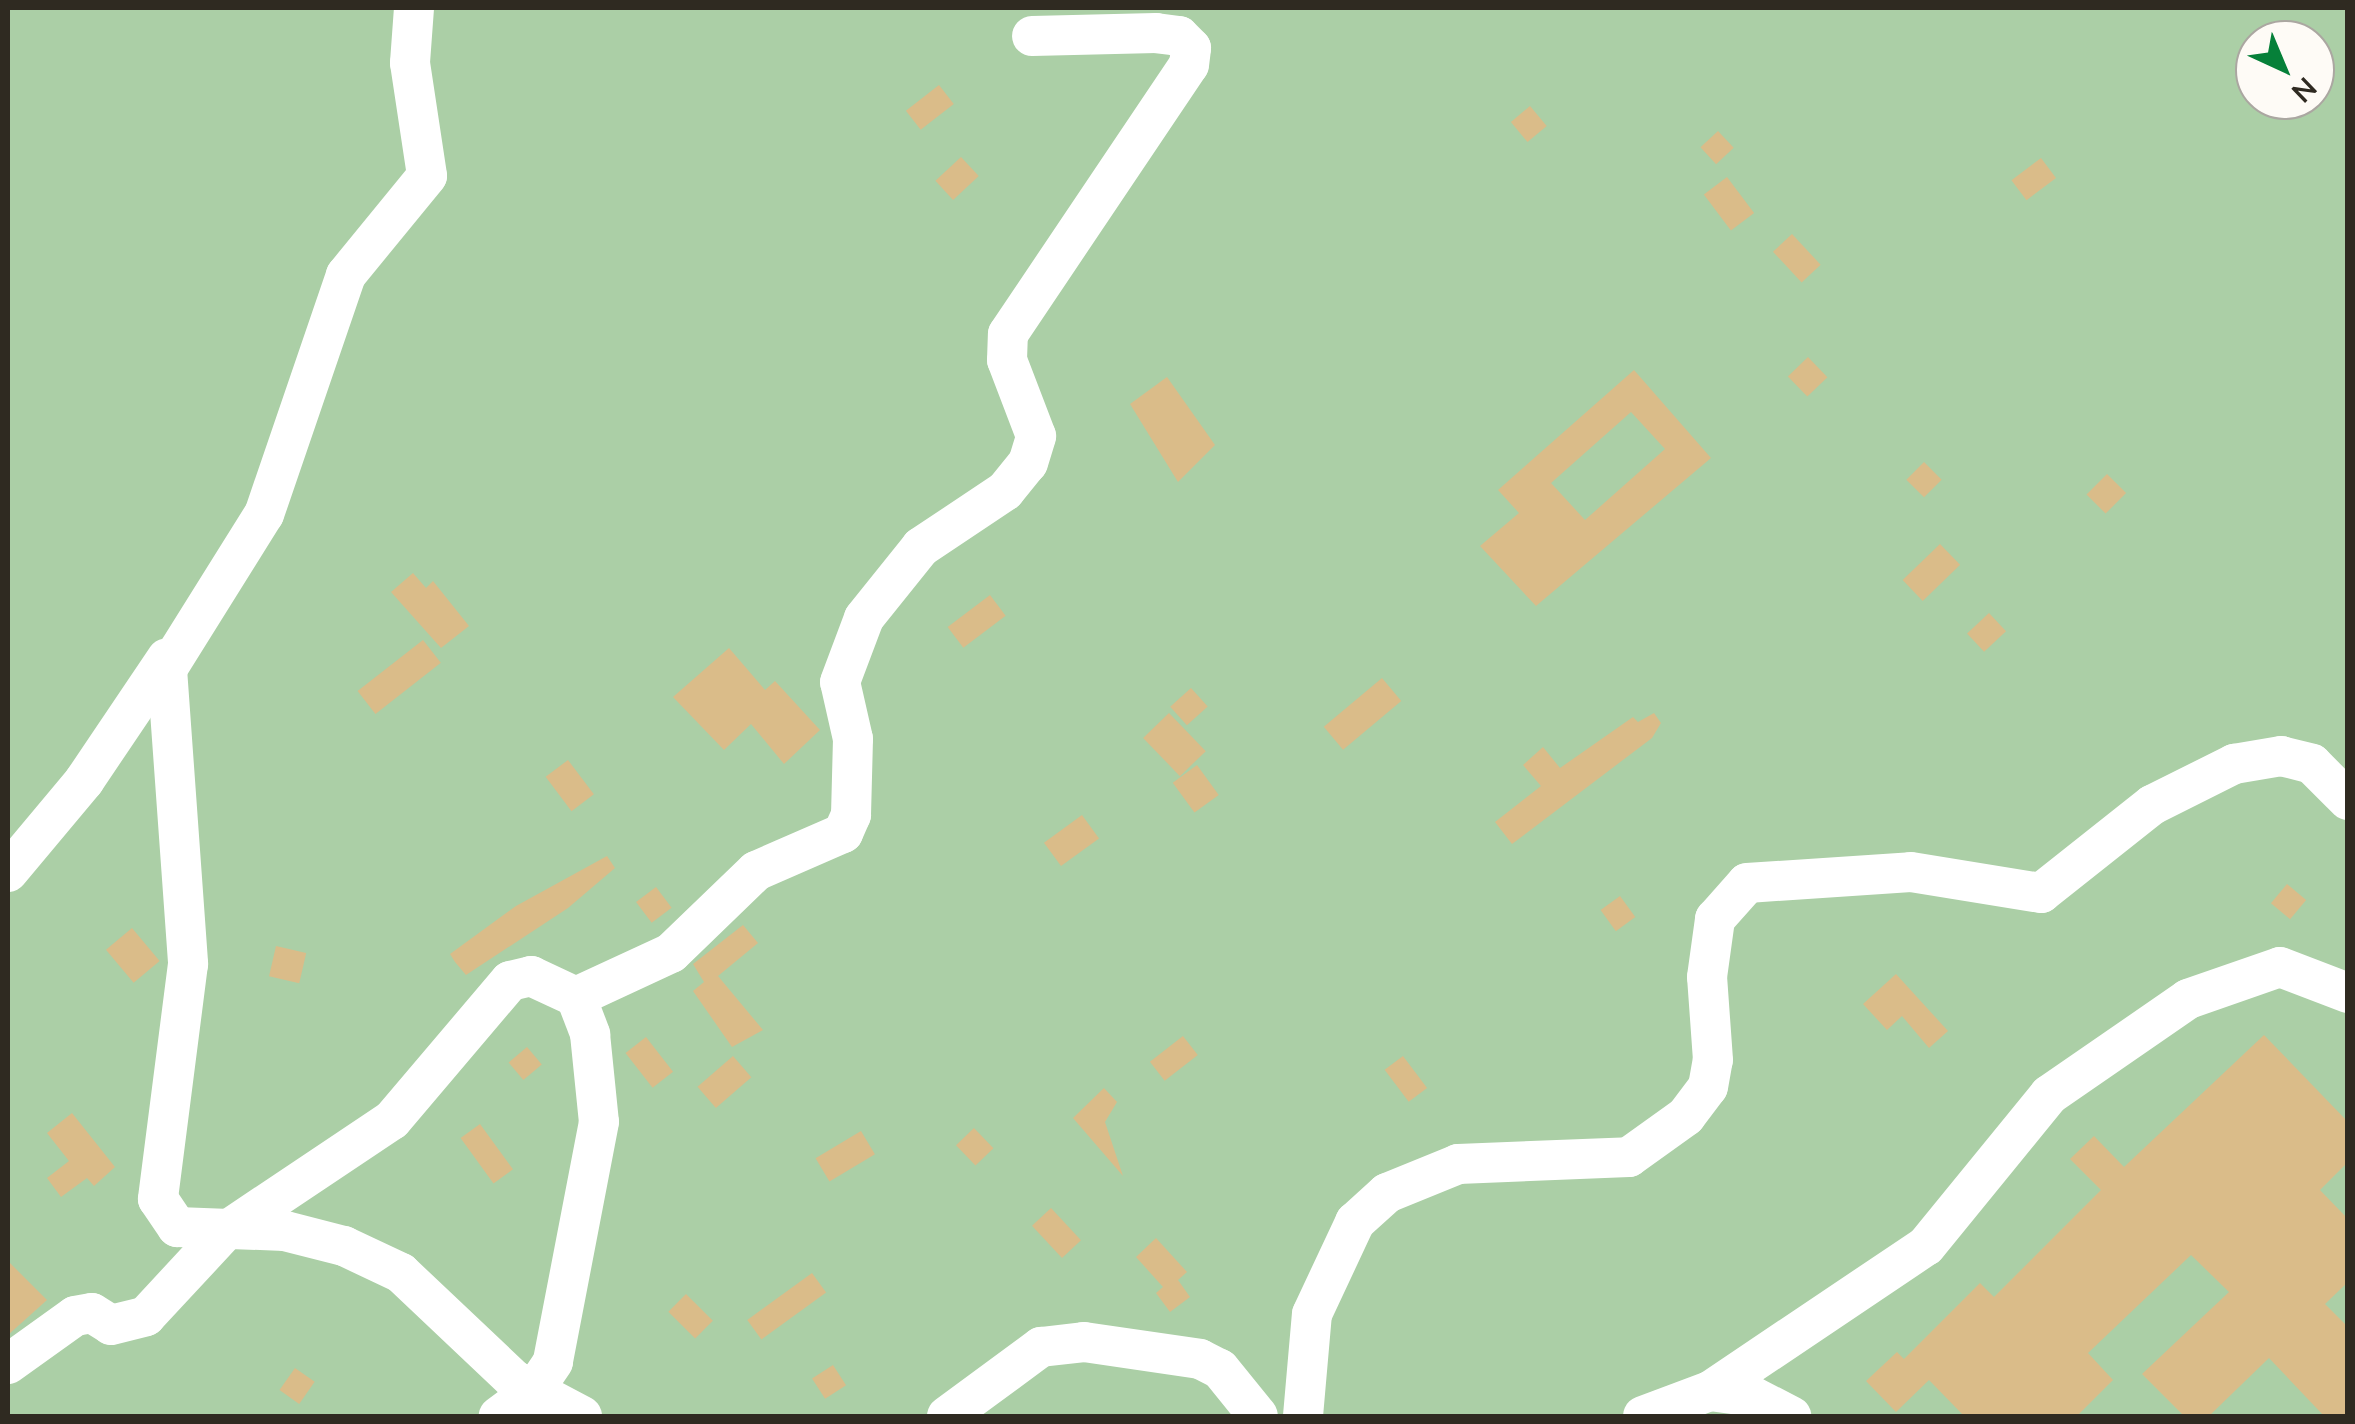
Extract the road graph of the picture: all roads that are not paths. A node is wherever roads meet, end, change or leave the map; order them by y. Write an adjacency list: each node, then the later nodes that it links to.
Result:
1 (414, 8): 3 (street)
2 (1032, 36): 7 (street)
3 (190, 626): 5 (street); 8 (street)
4 (2348, 800): 16 (street)
5 (8, 872)
6 (2348, 993): 11 (street)
7 (576, 997): 8 (street); 10 (street)
8 (223, 1233): 9 (street); 10 (street)
9 (8, 1364)
10 (534, 1390): 12 (street); 13 (street)
11 (1710, 1391): 17 (street); 18 (street)
12 (499, 1416)
13 (582, 1416)
14 (947, 1416): 15 (street)
15 (1258, 1416)
16 (1303, 1416)
17 (1643, 1416)
18 (1791, 1416)

